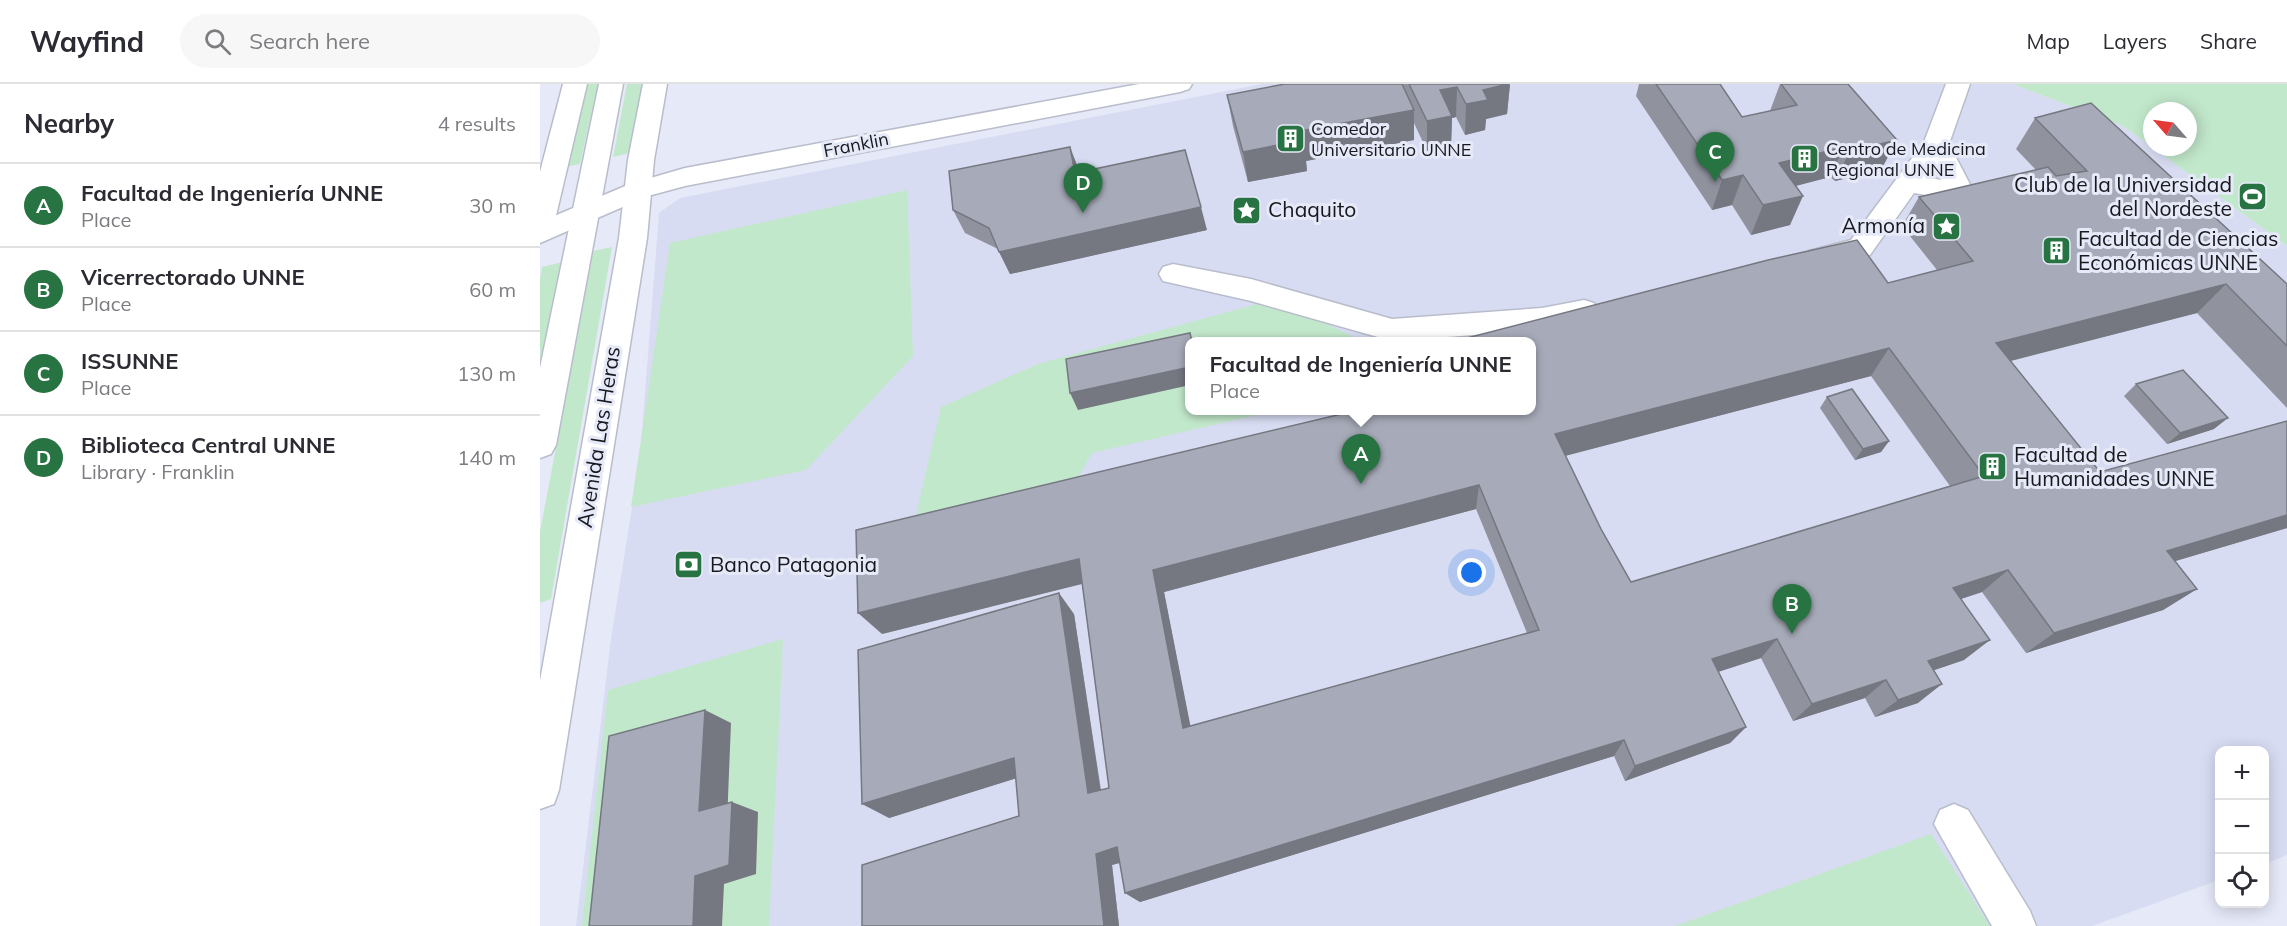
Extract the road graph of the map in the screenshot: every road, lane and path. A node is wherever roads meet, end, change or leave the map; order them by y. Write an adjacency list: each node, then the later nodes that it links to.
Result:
1 (575, 84): 10 (main road)
2 (611, 84): 9 (main road)
3 (655, 84): 8 (main road, Avenida Las Heras)
4 (1180, 84): 8 (main road, Franklin)
5 (1958, 84): 6 (main road)
6 (1936, 144): 7 (main road); 7 (main road)
7 (1908, 183): 12 (main road)
8 (639, 190): 9 (main road, Franklin); 16 (main road, Avenida Las Heras)
9 (584, 214): 11 (main road, Franklin); 15 (main road)
10 (540, 224)
11 (540, 233)
12 (1791, 265)
13 (1173, 274): 14 (main road)
14 (1609, 306)
15 (540, 446)
16 (551, 656): 17 (main road, Avenida Las Heras)
17 (540, 790)
18 (1954, 824): 19 (main road)
19 (2015, 926)

